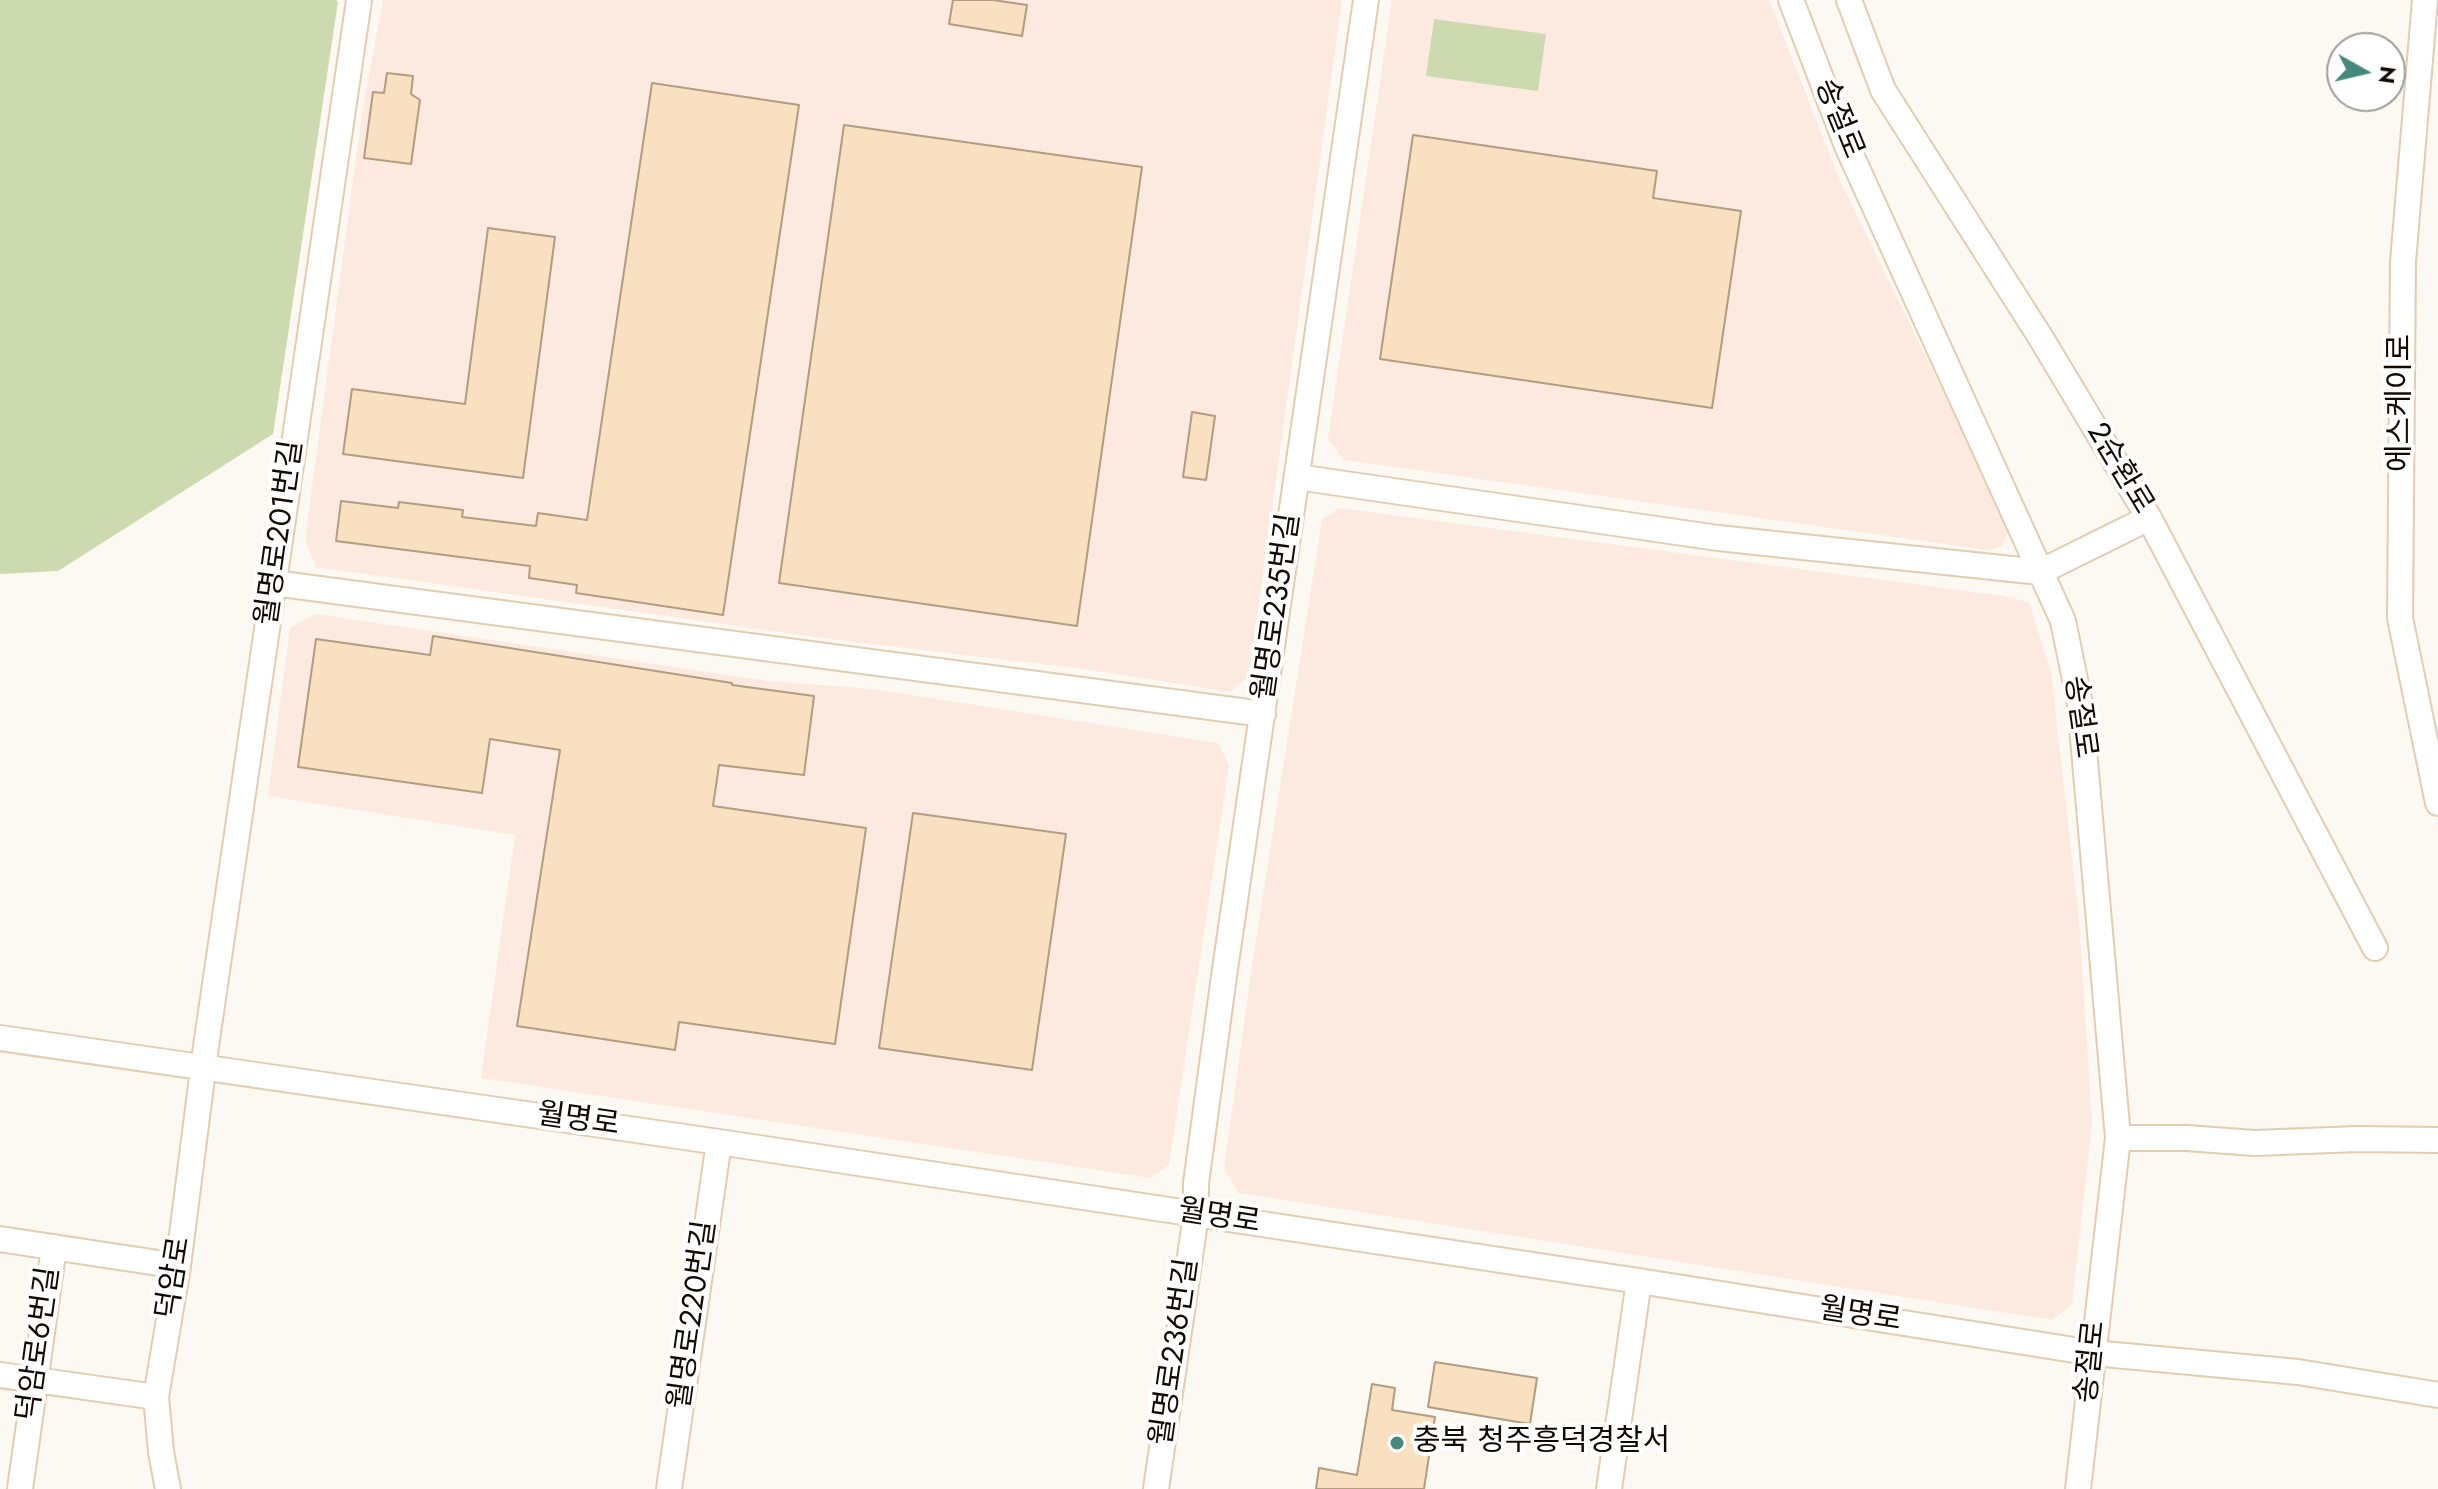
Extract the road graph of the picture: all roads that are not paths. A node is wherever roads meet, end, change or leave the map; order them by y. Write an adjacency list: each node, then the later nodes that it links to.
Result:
1 (359, 0): 9 (street, 월명로201번길)
2 (1366, 0): 6 (street, 월명로235번길)
3 (1791, 0): 8 (street, 송절로)
4 (1849, 0): 7 (street, 2순환로)
5 (2425, 0): 11 (street, 에스케이로)
6 (1297, 477): 8 (street); 10 (street, 월명로235번길)
7 (2149, 518): 8 (street); 12 (street, 2순환로)
8 (2040, 572): 15 (street, 송절로)
9 (274, 583): 10 (street); 14 (street, 월명로201번길)
10 (1263, 714): 18 (street, 월명로235번길)
11 (2438, 803)
12 (2375, 948)
13 (0, 1038): 14 (street, 월명로)
14 (203, 1066): 17 (street, 월명로); 21 (street, 덕암로)
15 (2118, 1138): 16 (street); 23 (street, 송절로)
16 (2438, 1140)
17 (719, 1142): 18 (street, 월명로); 30 (street, 월명로220번길)
18 (1196, 1215): 22 (street, 월명로); 31 (street, 월명로236번길)
19 (0, 1239): 20 (street, 덕암로6번길)
20 (54, 1247): 21 (street, 덕암로6번길); 25 (street, 덕암로6번길)
21 (178, 1266): 27 (street, 덕암로)
22 (1639, 1281): 23 (street, 월명로); 32 (street)
23 (2093, 1353): 26 (street, 월명로); 33 (street, 송절로)
24 (0, 1375): 25 (street)
25 (35, 1380): 27 (street); 28 (street, 덕암로6번길)
26 (2438, 1395)
27 (156, 1397): 29 (street, 덕암로)
28 (20, 1489)
29 (168, 1489)
30 (669, 1489)
31 (1156, 1489)
32 (1609, 1489)
33 (2078, 1489)

